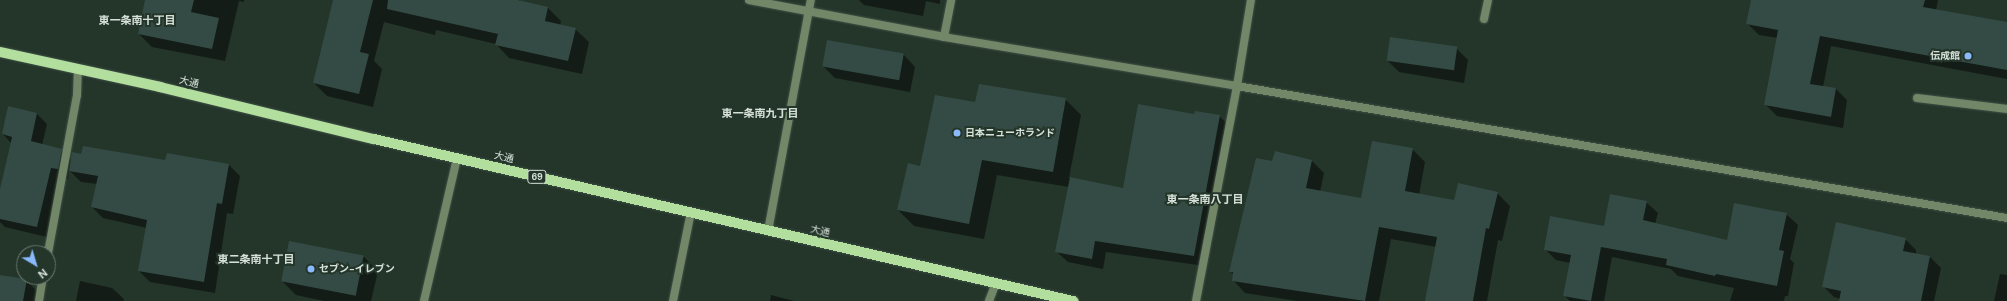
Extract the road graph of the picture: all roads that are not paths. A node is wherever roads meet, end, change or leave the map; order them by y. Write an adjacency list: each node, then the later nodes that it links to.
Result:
1 (749, 0): 6 (street)
2 (811, 0): 6 (street)
3 (951, 0): 8 (street)
4 (1251, 0): 11 (street)
5 (1488, 0): 7 (street)
6 (809, 12): 8 (street); 17 (street)
7 (1484, 19)
8 (944, 37): 11 (street)
9 (0, 52): 10 (main road, 大通 / 69)
10 (78, 69): 14 (main road, 大通 / 69); 18 (street)
11 (1237, 86): 16 (street); 26 (street)
12 (1917, 98): 13 (street)
13 (2007, 109)
14 (457, 158): 15 (main road, 大通 / 69); 22 (street)
15 (691, 212): 17 (main road, 大通 / 69); 23 (street)
16 (2007, 218)
17 (768, 231): 19 (main road, 大通 / 69)
18 (49, 245)
19 (996, 283): 24 (street); 25 (main road, 大通 / 69)
20 (42, 285): 21 (street)
21 (39, 301)
22 (424, 301)
23 (673, 301)
24 (989, 301)
25 (1073, 301)
26 (1196, 301)

